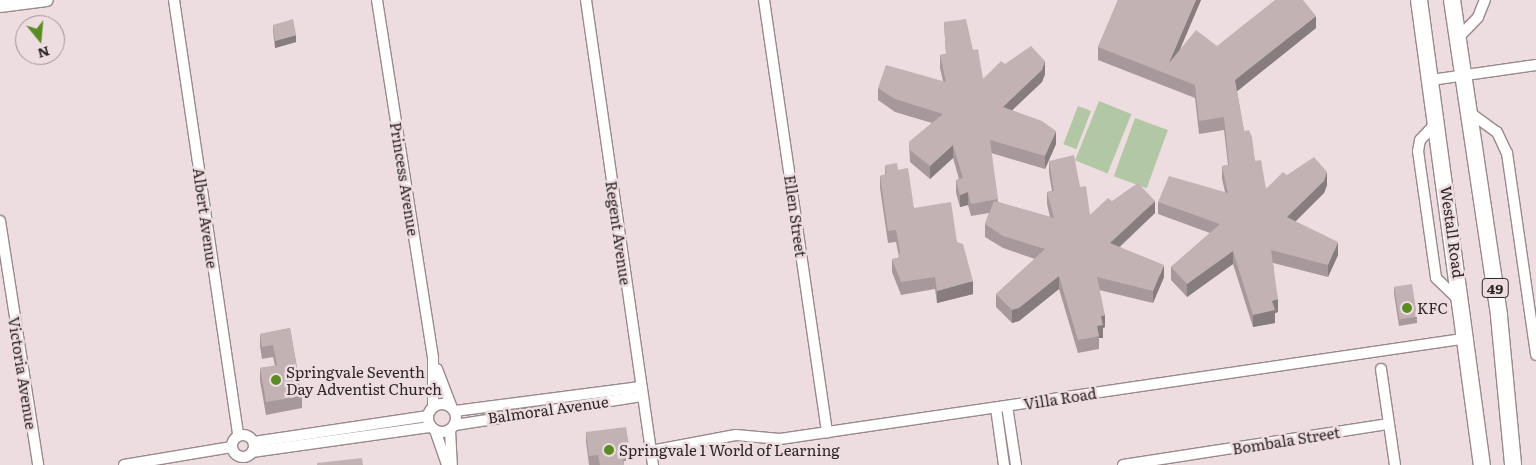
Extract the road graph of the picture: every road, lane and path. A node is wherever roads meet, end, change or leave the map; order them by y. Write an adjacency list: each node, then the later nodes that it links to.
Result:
1 (47, 0): 9 (street)
2 (174, 0): 31 (street, Albert Avenue)
3 (377, 0): 20 (street, Princess Avenue)
4 (586, 0): 22 (street, Regent Avenue)
5 (764, 0): 30 (street, Ellen Street)
6 (1418, 0): 13 (main road, Westall Road / 49)
7 (1452, 0): 10 (main road, 49)
8 (1485, 0): 10 (street)
9 (0, 6)
10 (1457, 39): 12 (main road, 49)
11 (1536, 65): 12 (street)
12 (1463, 74): 13 (street); 14 (main road, 49)
13 (1432, 80): 15 (main road, Westall Road / 49)
14 (1469, 112): 19 (street); 46 (main road, 49)
15 (1438, 121): 17 (main road, Westall Road / 49); 17 (street, Westall Road)
16 (0, 221): 36 (street, Victoria Avenue)
17 (1464, 305): 18 (main road, Westall Road / 49)
18 (1468, 338): 23 (street, Villa Road); 45 (main road, Westall Road / 49)
19 (1536, 355)
20 (433, 358): 24 (street, Princess Avenue); 26 (street, Princess Avenue)
21 (1380, 369): 27 (street)
22 (642, 391): 24 (street, Balmoral Avenue); 28 (street, Balmoral Avenue); 34 (street, Regent Avenue)
23 (1007, 406): 25 (street, Villa Road); 42 (street)
24 (452, 408): 26 (street, Balmoral Avenue); 28 (street, Princess Avenue)
25 (996, 408): 30 (street, Villa Road); 41 (street)
26 (430, 412): 29 (street, Princess Avenue); 33 (street)
27 (1389, 424): 43 (street, Bombala Street); 44 (street)
28 (452, 428): 29 (street, Balmoral Avenue); 39 (street)
29 (433, 429): 33 (street); 38 (street)
30 (827, 432): 34 (street, Villa Road)
31 (238, 435): 32 (street); 33 (street)
32 (231, 447): 35 (street); 37 (street)
33 (253, 447): 35 (street)
34 (651, 452): 40 (street, Regent Avenue)
35 (241, 461)
36 (38, 465)
37 (124, 465)
38 (447, 465)
39 (452, 465)
40 (653, 465)
41 (1004, 465)
42 (1016, 465)
43 (1123, 465)
44 (1395, 465)
45 (1482, 465)
46 (1513, 465)

